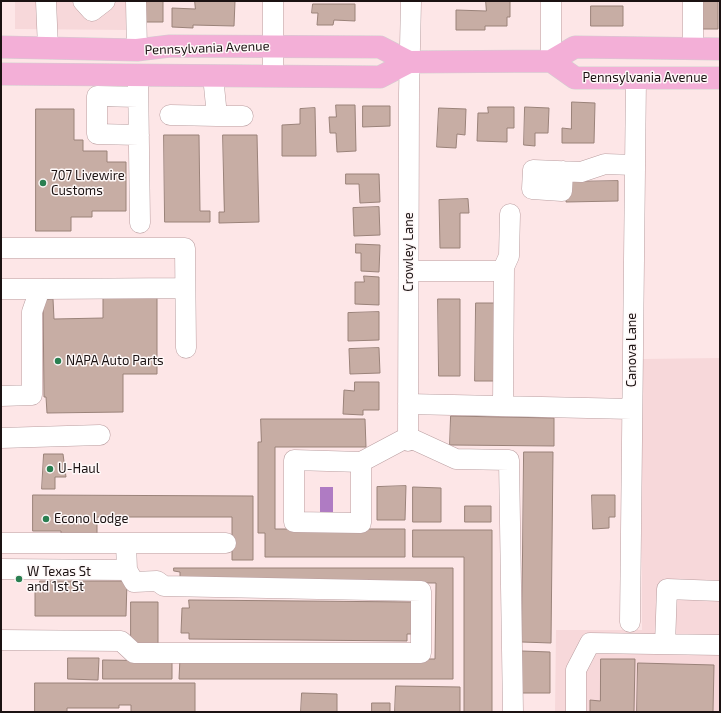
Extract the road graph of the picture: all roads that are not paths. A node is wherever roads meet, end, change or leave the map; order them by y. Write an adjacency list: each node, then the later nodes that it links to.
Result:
1 (46, 1): 11 (street)
2 (83, 1): 3 (street)
3 (105, 1)
4 (136, 1): 14 (street)
5 (274, 1): 9 (street)
6 (411, 1): 16 (street, Crowley Lane)
7 (551, 1): 15 (street)
8 (693, 1): 12 (street)
9 (273, 46): 14 (main road, Pennsylvania Avenue); 16 (main road, Pennsylvania Avenue); 20 (street)
10 (1, 47): 11 (main road, Pennsylvania Avenue)
11 (48, 48): 14 (main road, Pennsylvania Avenue)
12 (693, 48): 13 (main road, Pennsylvania Avenue); 15 (main road, Pennsylvania Avenue)
13 (720, 48)
14 (136, 50)
15 (551, 61): 16 (main road, Pennsylvania Avenue); 21 (main road, Pennsylvania Avenue)
16 (409, 62): 20 (main road, Pennsylvania Avenue); 33 (street, Crowley Lane)
17 (1, 74): 18 (main road, Pennsylvania Avenue)
18 (138, 75): 19 (main road, Pennsylvania Avenue); 23 (street)
19 (213, 76): 20 (main road, Pennsylvania Avenue); 25 (street)
20 (273, 76)
21 (636, 78): 22 (main road, Pennsylvania Avenue); 28 (street, Canova Lane)
22 (720, 78)
23 (138, 97): 27 (street); 27 (street)
24 (170, 115): 25 (street)
25 (217, 116): 26 (street)
26 (243, 116)
27 (139, 135): 31 (street)
28 (634, 165): 29 (street); 42 (street, Canova Lane)
29 (563, 171)
30 (510, 214): 34 (street)
31 (140, 223)
32 (1, 248): 35 (street)
33 (409, 271): 34 (street); 40 (street, Crowley Lane)
34 (504, 271): 41 (street)
35 (185, 288): 37 (street); 38 (street)
36 (1, 289): 37 (street)
37 (40, 289): 39 (street)
38 (186, 348)
39 (1, 396)
40 (408, 404): 41 (street); 45 (street, Crowley Lane)
41 (503, 406): 42 (street)
42 (632, 409): 53 (street, Canova Lane)
43 (100, 435): 44 (street)
44 (1, 438)
45 (408, 439): 46 (street); 57 (street)
46 (361, 462): 46 (street)
47 (1, 543): 48 (street)
48 (126, 543): 49 (street); 51 (street)
49 (226, 543)
50 (1, 569): 51 (street)
51 (127, 570): 54 (street)
52 (720, 591): 55 (street)
53 (630, 622)
54 (1, 640)
55 (665, 644): 56 (street); 58 (street)
56 (720, 645)
57 (513, 712)
58 (576, 712)

